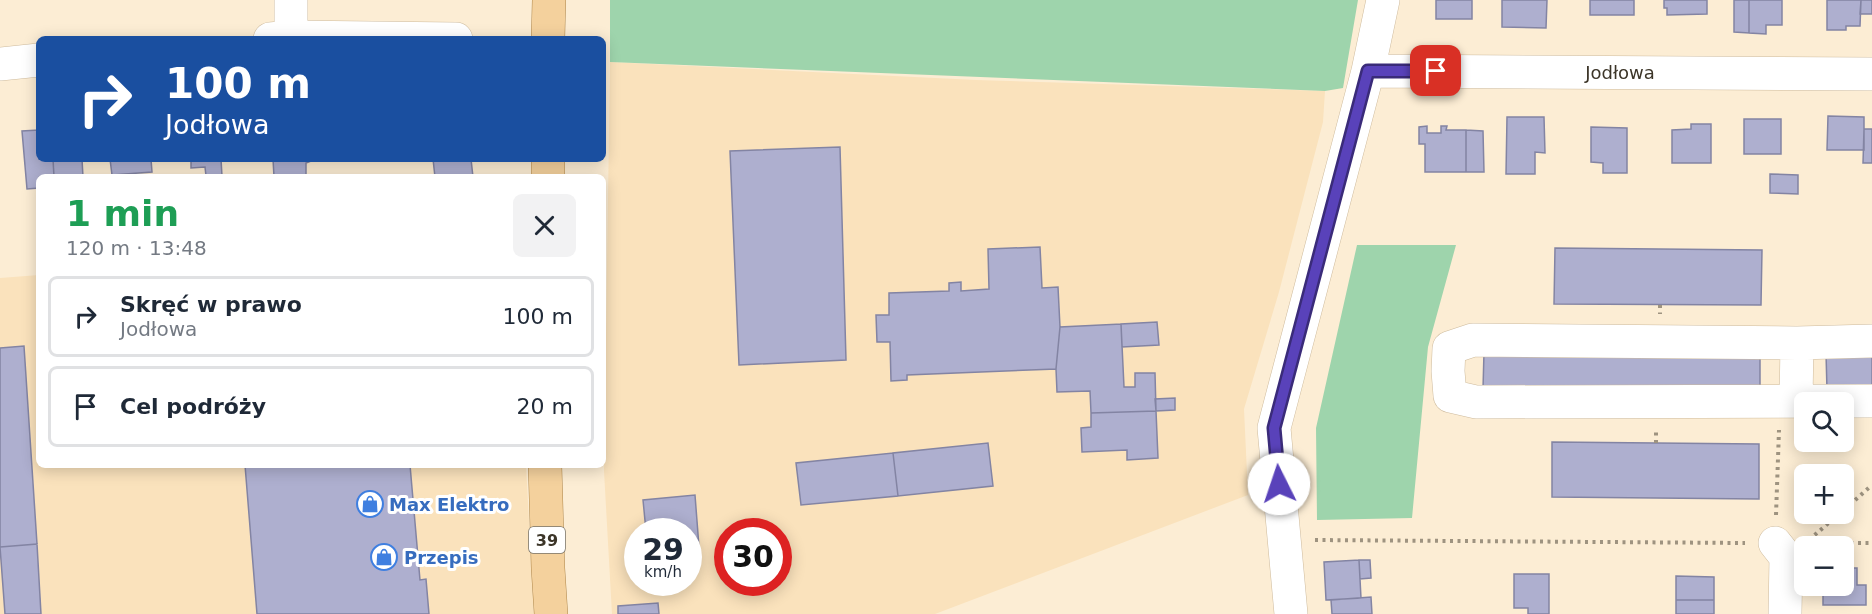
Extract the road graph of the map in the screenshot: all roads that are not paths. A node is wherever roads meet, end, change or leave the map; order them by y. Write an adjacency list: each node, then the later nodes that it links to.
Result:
1 (291, 0): 4 (street)
2 (549, 0): 5 (main road)
3 (1383, 0): 8 (street)
4 (282, 36)
5 (548, 36)
6 (36, 60): 7 (street)
7 (0, 64)
8 (1368, 71): 9 (street, Jodłowa); 17 (street)
9 (1872, 74)
10 (1872, 341): 11 (street)
11 (1797, 343): 12 (street); 12 (street)
12 (1788, 401): 13 (street)
13 (1872, 401)
14 (545, 468): 16 (main road, 39)
15 (1775, 543): 18 (street)
16 (551, 614)
17 (1291, 614)
18 (1785, 614)

